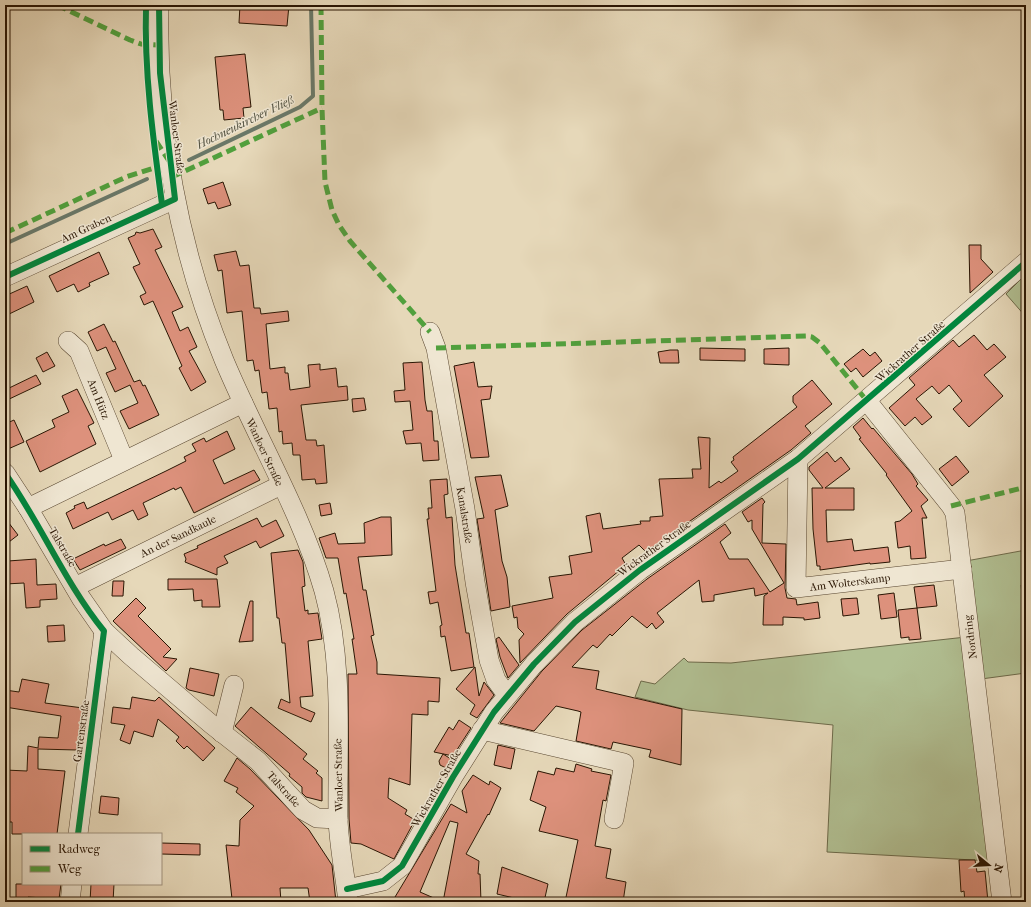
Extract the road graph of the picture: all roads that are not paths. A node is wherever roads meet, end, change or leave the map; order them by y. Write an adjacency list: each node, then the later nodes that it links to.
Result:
1 (159, 5): 2 (street, Wanloer Straße)
2 (175, 199): 4 (street, Am Graben); 8 (street, Wanloer Straße)
3 (1026, 262): 7 (street, Wickrather Straße)
4 (5, 276)
5 (430, 332): 18 (street, Kanalstraße)
6 (68, 342): 10 (street, Am Hütz)
7 (867, 401): 9 (street, Wickrather Straße); 14 (street, Nordring)
8 (243, 403): 10 (street); 12 (street, Wanloer Straße)
9 (798, 459): 14 (street, Am Wolterskamp); 18 (street, Wickrather Straße)
10 (124, 460): 13 (street)
11 (5, 473): 13 (street, Talstraße)
12 (281, 485): 15 (street, An der Sandkaule); 21 (street, Wanloer Straße)
13 (28, 508): 15 (street, Talstraße)
14 (962, 569): 27 (street, Nordring)
15 (75, 587): 16 (street, Talstraße)
16 (104, 631): 20 (street, Talstraße); 23 (street, Gartenstraße)
17 (234, 685): 20 (street)
18 (507, 695): 19 (street, Wickrather Straße)
19 (482, 730): 22 (street); 25 (street, Wickrather Straße)
20 (222, 733): 21 (street, Talstraße)
21 (338, 819): 25 (street, Wanloer Straße)
22 (614, 819)
23 (78, 833)
24 (72, 885): 26 (street)
25 (347, 896)
26 (70, 902)
27 (1002, 902)

